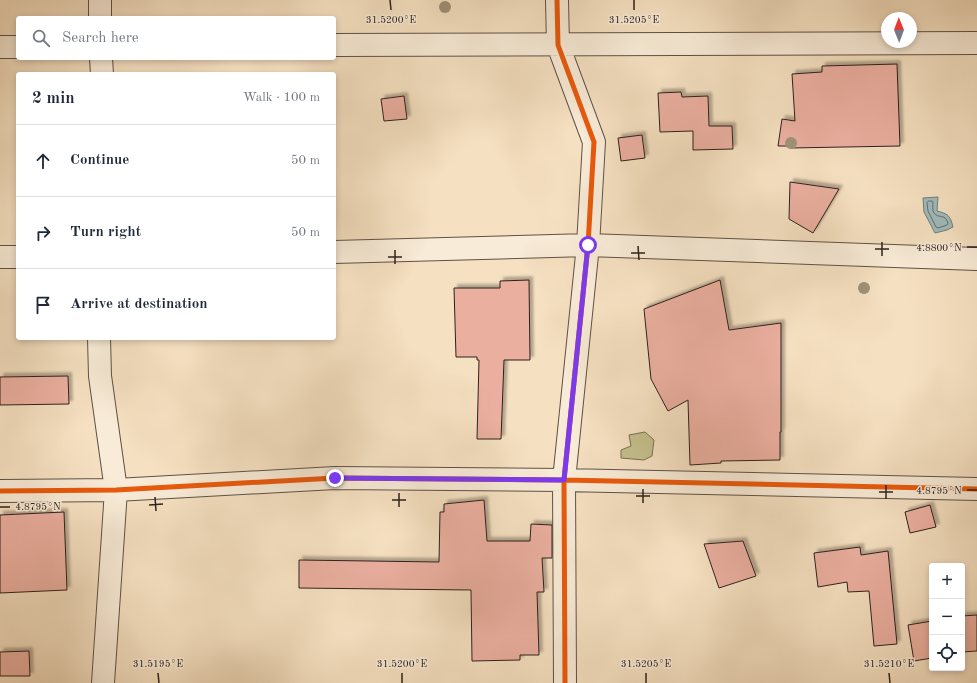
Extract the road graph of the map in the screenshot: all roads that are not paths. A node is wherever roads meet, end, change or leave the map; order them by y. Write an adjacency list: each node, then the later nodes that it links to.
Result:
1 (100, 0): 3 (street)
2 (557, 0): 6 (street)
3 (100, 16)
4 (977, 43): 6 (street)
5 (336, 45): 6 (street)
6 (558, 45): 11 (street)
7 (0, 47): 8 (street)
8 (16, 47)
9 (101, 60): 10 (street)
10 (102, 72)
11 (588, 245): 12 (street); 15 (street); 17 (street)
12 (336, 252)
13 (0, 257): 14 (street)
14 (16, 257)
15 (977, 259)
16 (99, 340): 19 (street)
17 (564, 480): 18 (street); 19 (street); 22 (street)
18 (977, 489)
19 (116, 490): 20 (street); 21 (street)
20 (0, 491)
21 (103, 683)
22 (564, 683)

